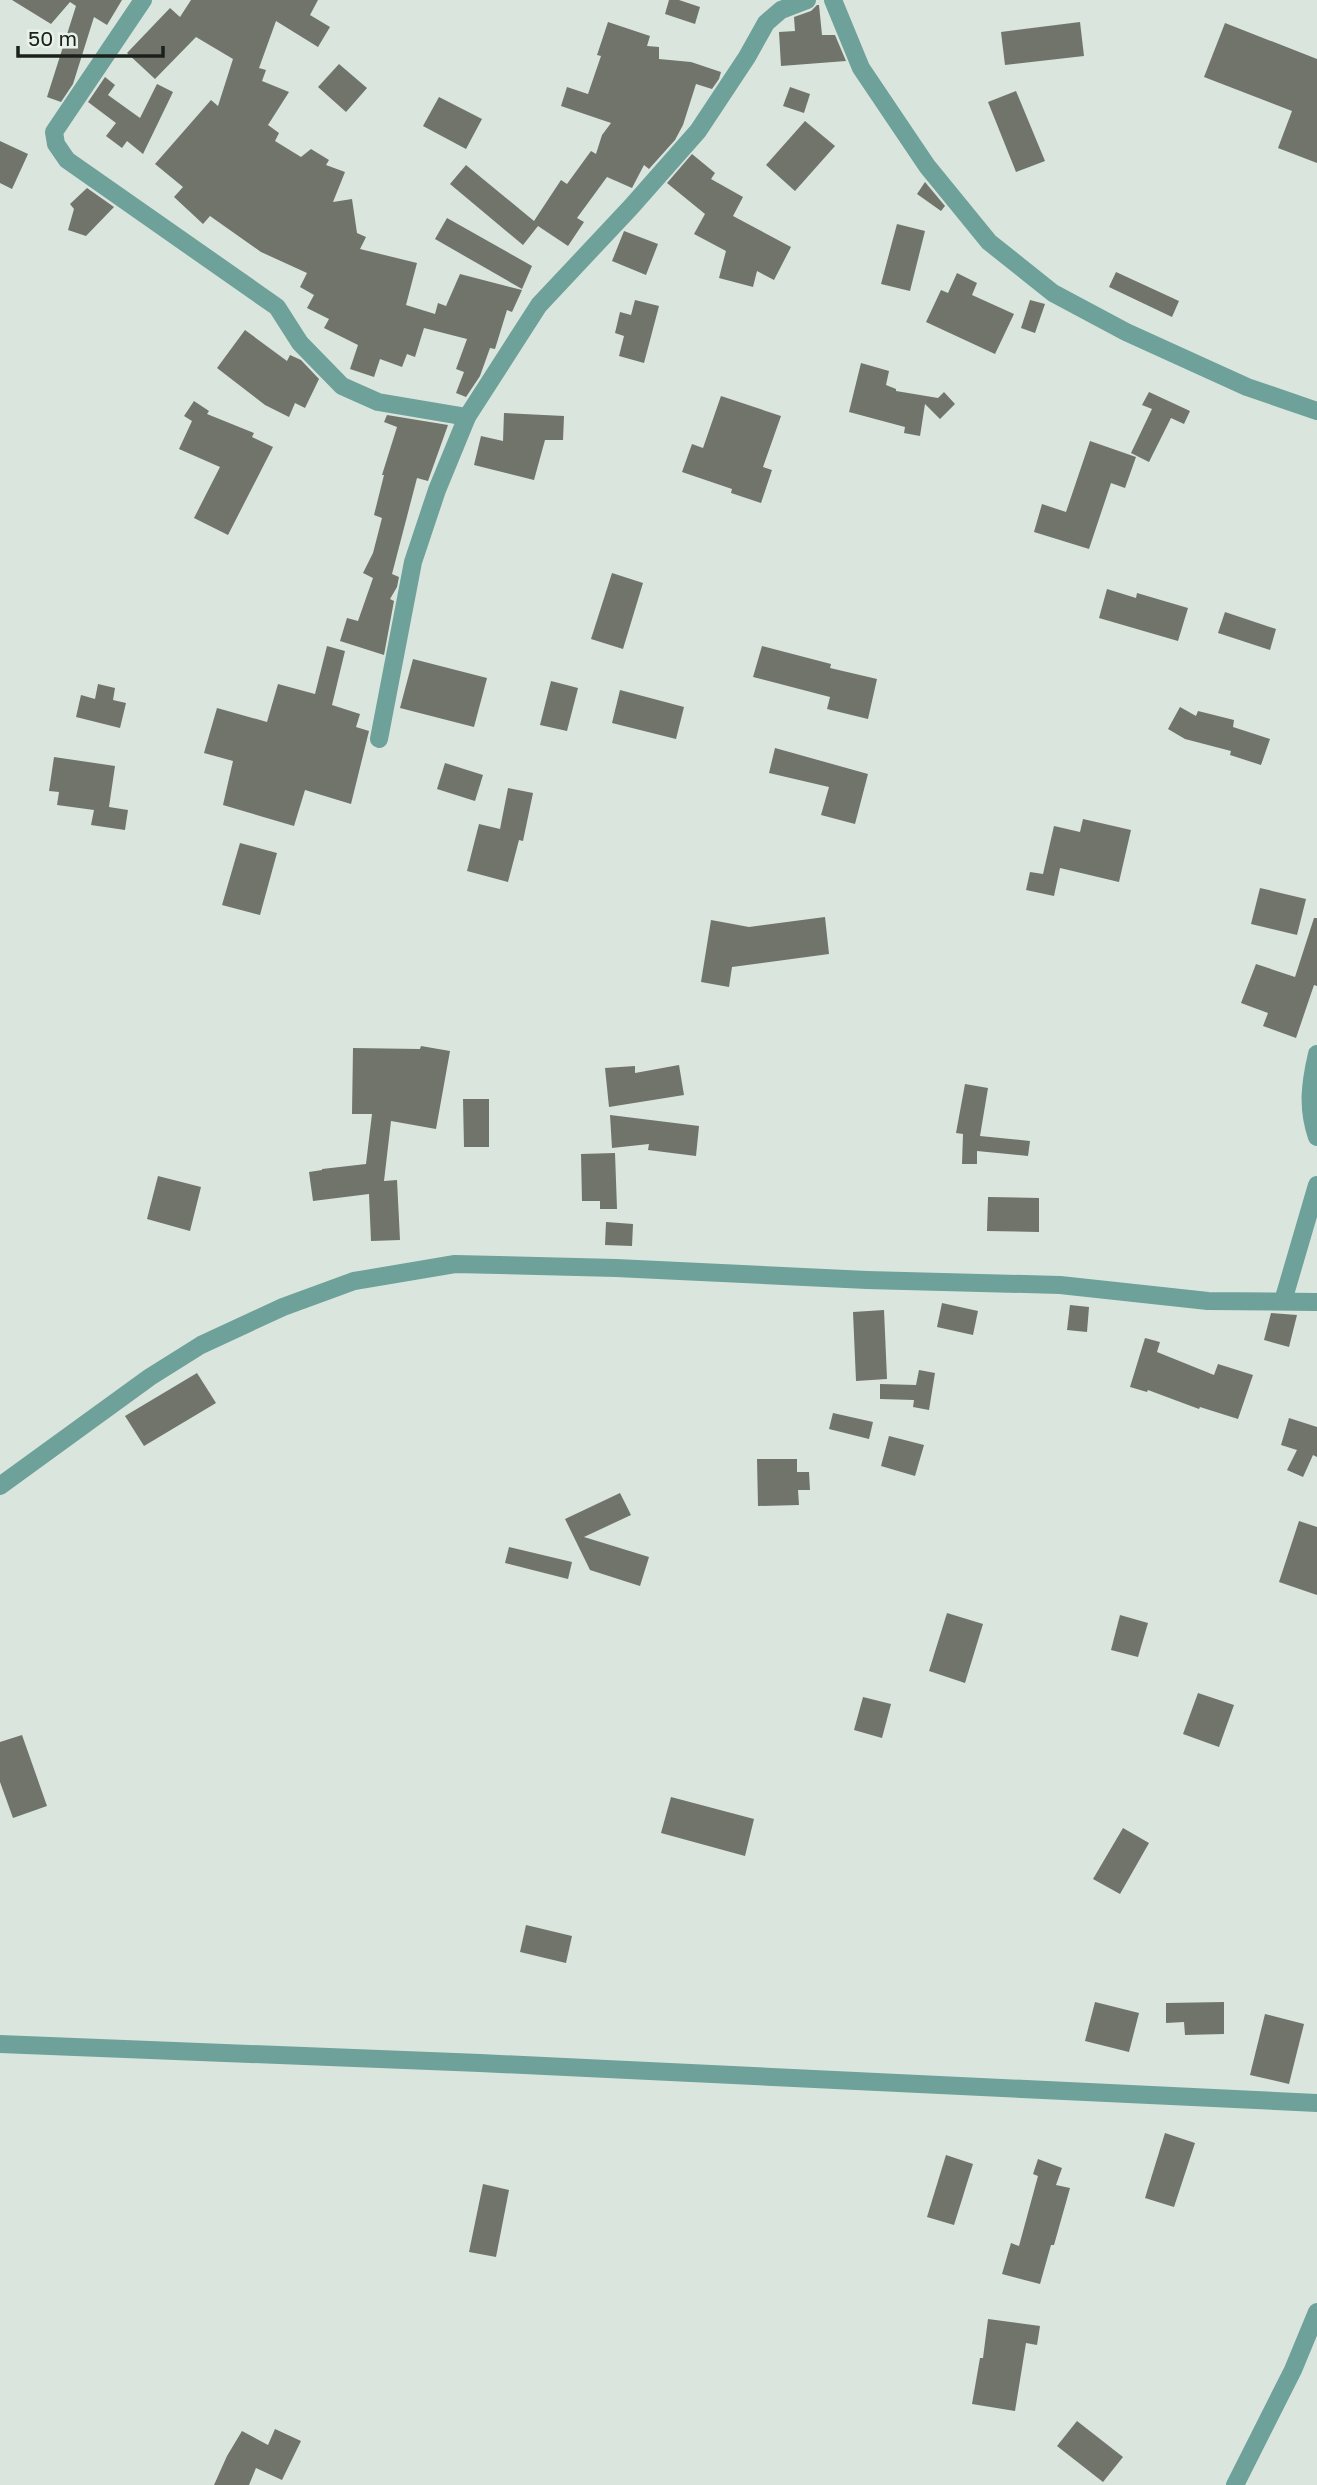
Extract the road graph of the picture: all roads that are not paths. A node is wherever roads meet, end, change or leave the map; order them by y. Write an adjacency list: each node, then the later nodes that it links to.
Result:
1 (807, 0): 5 (street)
2 (833, 0): 4 (street)
3 (141, 1): 5 (street)
4 (1317, 411)
5 (467, 417): 6 (street)
6 (379, 739)
7 (1317, 1055): 8 (street)
8 (1317, 1137)
9 (1317, 1185): 10 (street)
10 (1283, 1301): 11 (street); 12 (street)
11 (1317, 1303)
12 (0, 1486)
13 (0, 2044): 14 (street)
14 (1317, 2103)
15 (1317, 2312): 16 (street)
16 (1235, 2485)

